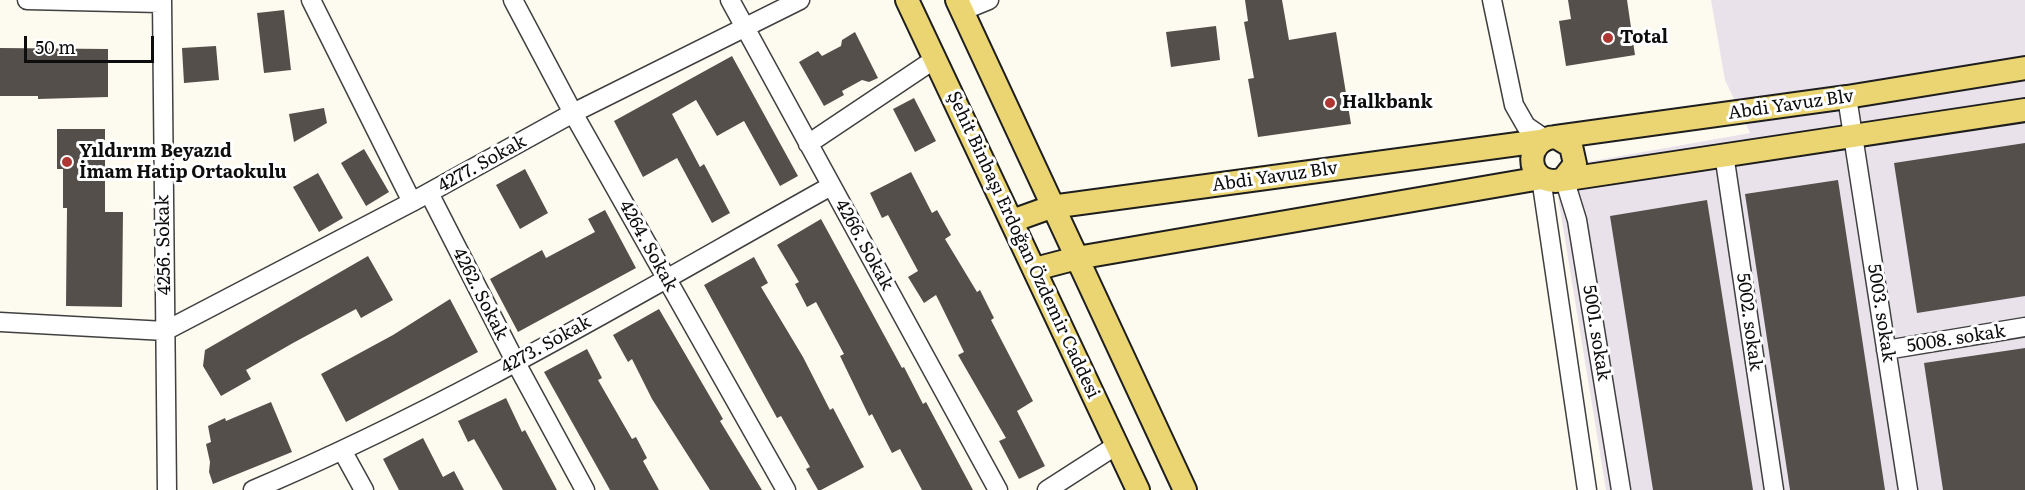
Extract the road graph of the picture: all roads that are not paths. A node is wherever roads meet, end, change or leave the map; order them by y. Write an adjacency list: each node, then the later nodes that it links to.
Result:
1 (27, 0): 9 (street)
2 (311, 0): 25 (street)
3 (513, 0): 16 (street, 4264. Sokak)
4 (730, 0): 11 (street, 4266. Sokak)
5 (800, 0): 11 (street, 4277. Sokak)
6 (907, 0): 12 (main road, Şehit Binbaşı Erdoğan Özdemir Caddesi)
7 (989, 0): 10 (street)
8 (1492, 0): 18 (street)
9 (161, 2): 33 (street, 4256. Sokak)
10 (959, 5): 26 (main road)
11 (744, 27): 16 (street, 4277. Sokak); 19 (street, 4266. Sokak)
12 (935, 59): 19 (street); 27 (main road, Şehit Binbaşı Erdoğan Özdemir Caddesi)
13 (2025, 68): 14 (main road, Abdi Yavuz Blv)
14 (1847, 97): 17 (street, 5003. sokak); 18 (main road, Abdi Yavuz Blv)
15 (2025, 111): 17 (main road)
16 (573, 113): 24 (street, 4277. Sokak); 30 (street, 4264. Sokak)
17 (1854, 136): 20 (main road); 34 (street, 5003. sokak)
18 (1547, 139): 21 (main road); 22 (main road); 26 (main road, Abdi Yavuz Blv)
19 (808, 144): 23 (street, 4266. Sokak)
20 (1724, 154): 22 (main road); 49 (street, 5002. sokak)
21 (1541, 178): 22 (main road); 28 (main road); 47 (street, 5001. sokak)
22 (1564, 178): 48 (street, 5001. sokak)
23 (831, 186): 30 (street, 4273. Sokak); 43 (street, 4266. Sokak)
24 (429, 193): 25 (street, 4277. Sokak); 35 (street, 4262. Sokak)
25 (412, 202): 33 (street, 4277. Sokak)
26 (1052, 207): 27 (main road, Abdi Yavuz Blv); 28 (main road)
27 (1012, 221): 29 (main road, Şehit Binbaşı Erdoğan Özdemir Caddesi)
28 (1077, 258): 29 (main road); 46 (main road)
29 (1035, 269): 36 (main road, Şehit Binbaşı Erdoğan Özdemir Caddesi)
30 (666, 278): 35 (street, 4273. Sokak); 42 (street, 4264. Sokak)
31 (0, 322): 33 (street)
32 (2025, 327): 34 (street, 5008. sokak)
33 (165, 331): 38 (street, 4256. Sokak)
34 (1886, 350): 50 (street, 5003. sokak)
35 (516, 363): 37 (street, 4273. Sokak); 41 (street, 4262. Sokak)
36 (1117, 445): 44 (street); 45 (main road, Şehit Binbaşı Erdoğan Özdemir Caddesi)
37 (343, 452): 39 (street, 4273. Sokak); 40 (street)
38 (167, 490)
39 (253, 490)
40 (364, 490)
41 (585, 490)
42 (786, 490)
43 (998, 490)
44 (1047, 490)
45 (1138, 490)
46 (1185, 490)
47 (1587, 490)
48 (1622, 490)
49 (1774, 490)
50 (1908, 490)

